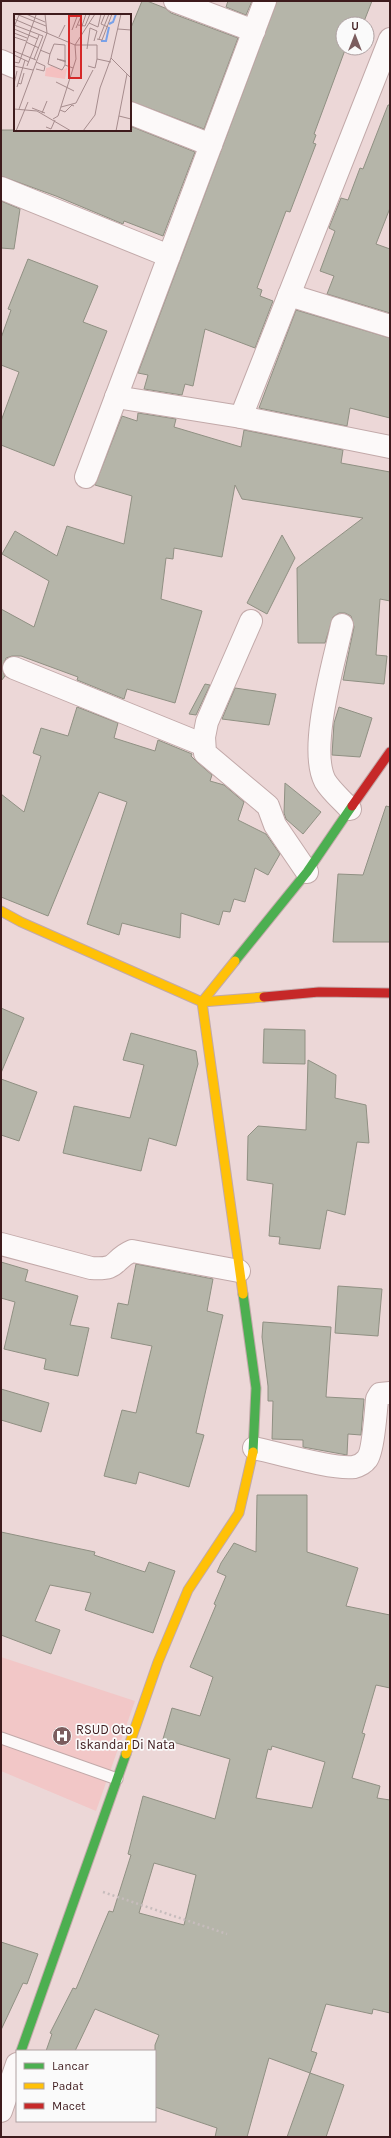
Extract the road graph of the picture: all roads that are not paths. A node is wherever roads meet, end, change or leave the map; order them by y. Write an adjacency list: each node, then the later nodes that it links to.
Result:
1 (175, 1): 3 (street)
2 (265, 1): 3 (street)
3 (254, 31): 8 (street)
4 (390, 39): 11 (street)
5 (1, 61): 6 (street)
6 (14, 67)
7 (131, 113): 8 (street)
8 (211, 145): 10 (street)
9 (1, 188): 10 (street)
10 (169, 256): 13 (street)
11 (289, 295): 12 (street); 14 (street)
12 (390, 326)
13 (116, 397): 14 (street); 16 (street)
14 (241, 417): 15 (street)
15 (389, 442)
16 (86, 477)
17 (251, 621): 20 (street)
18 (342, 625): 22 (street)
19 (14, 668): 20 (street)
20 (204, 744): 23 (street)
21 (390, 752): 22 (street)
22 (350, 809): 23 (street)
23 (307, 872): 26 (street)
24 (1, 911): 26 (street)
25 (390, 993): 26 (street)
26 (202, 1002): 28 (street)
27 (1, 1244): 28 (street)
28 (239, 1271): 30 (street)
29 (390, 1393): 30 (street)
30 (254, 1448): 32 (street)
31 (1, 1738): 32 (lane)
32 (117, 1778): 33 (street)
33 (21, 2050)
34 (16, 2067): 35 (street)
35 (1, 2111)

